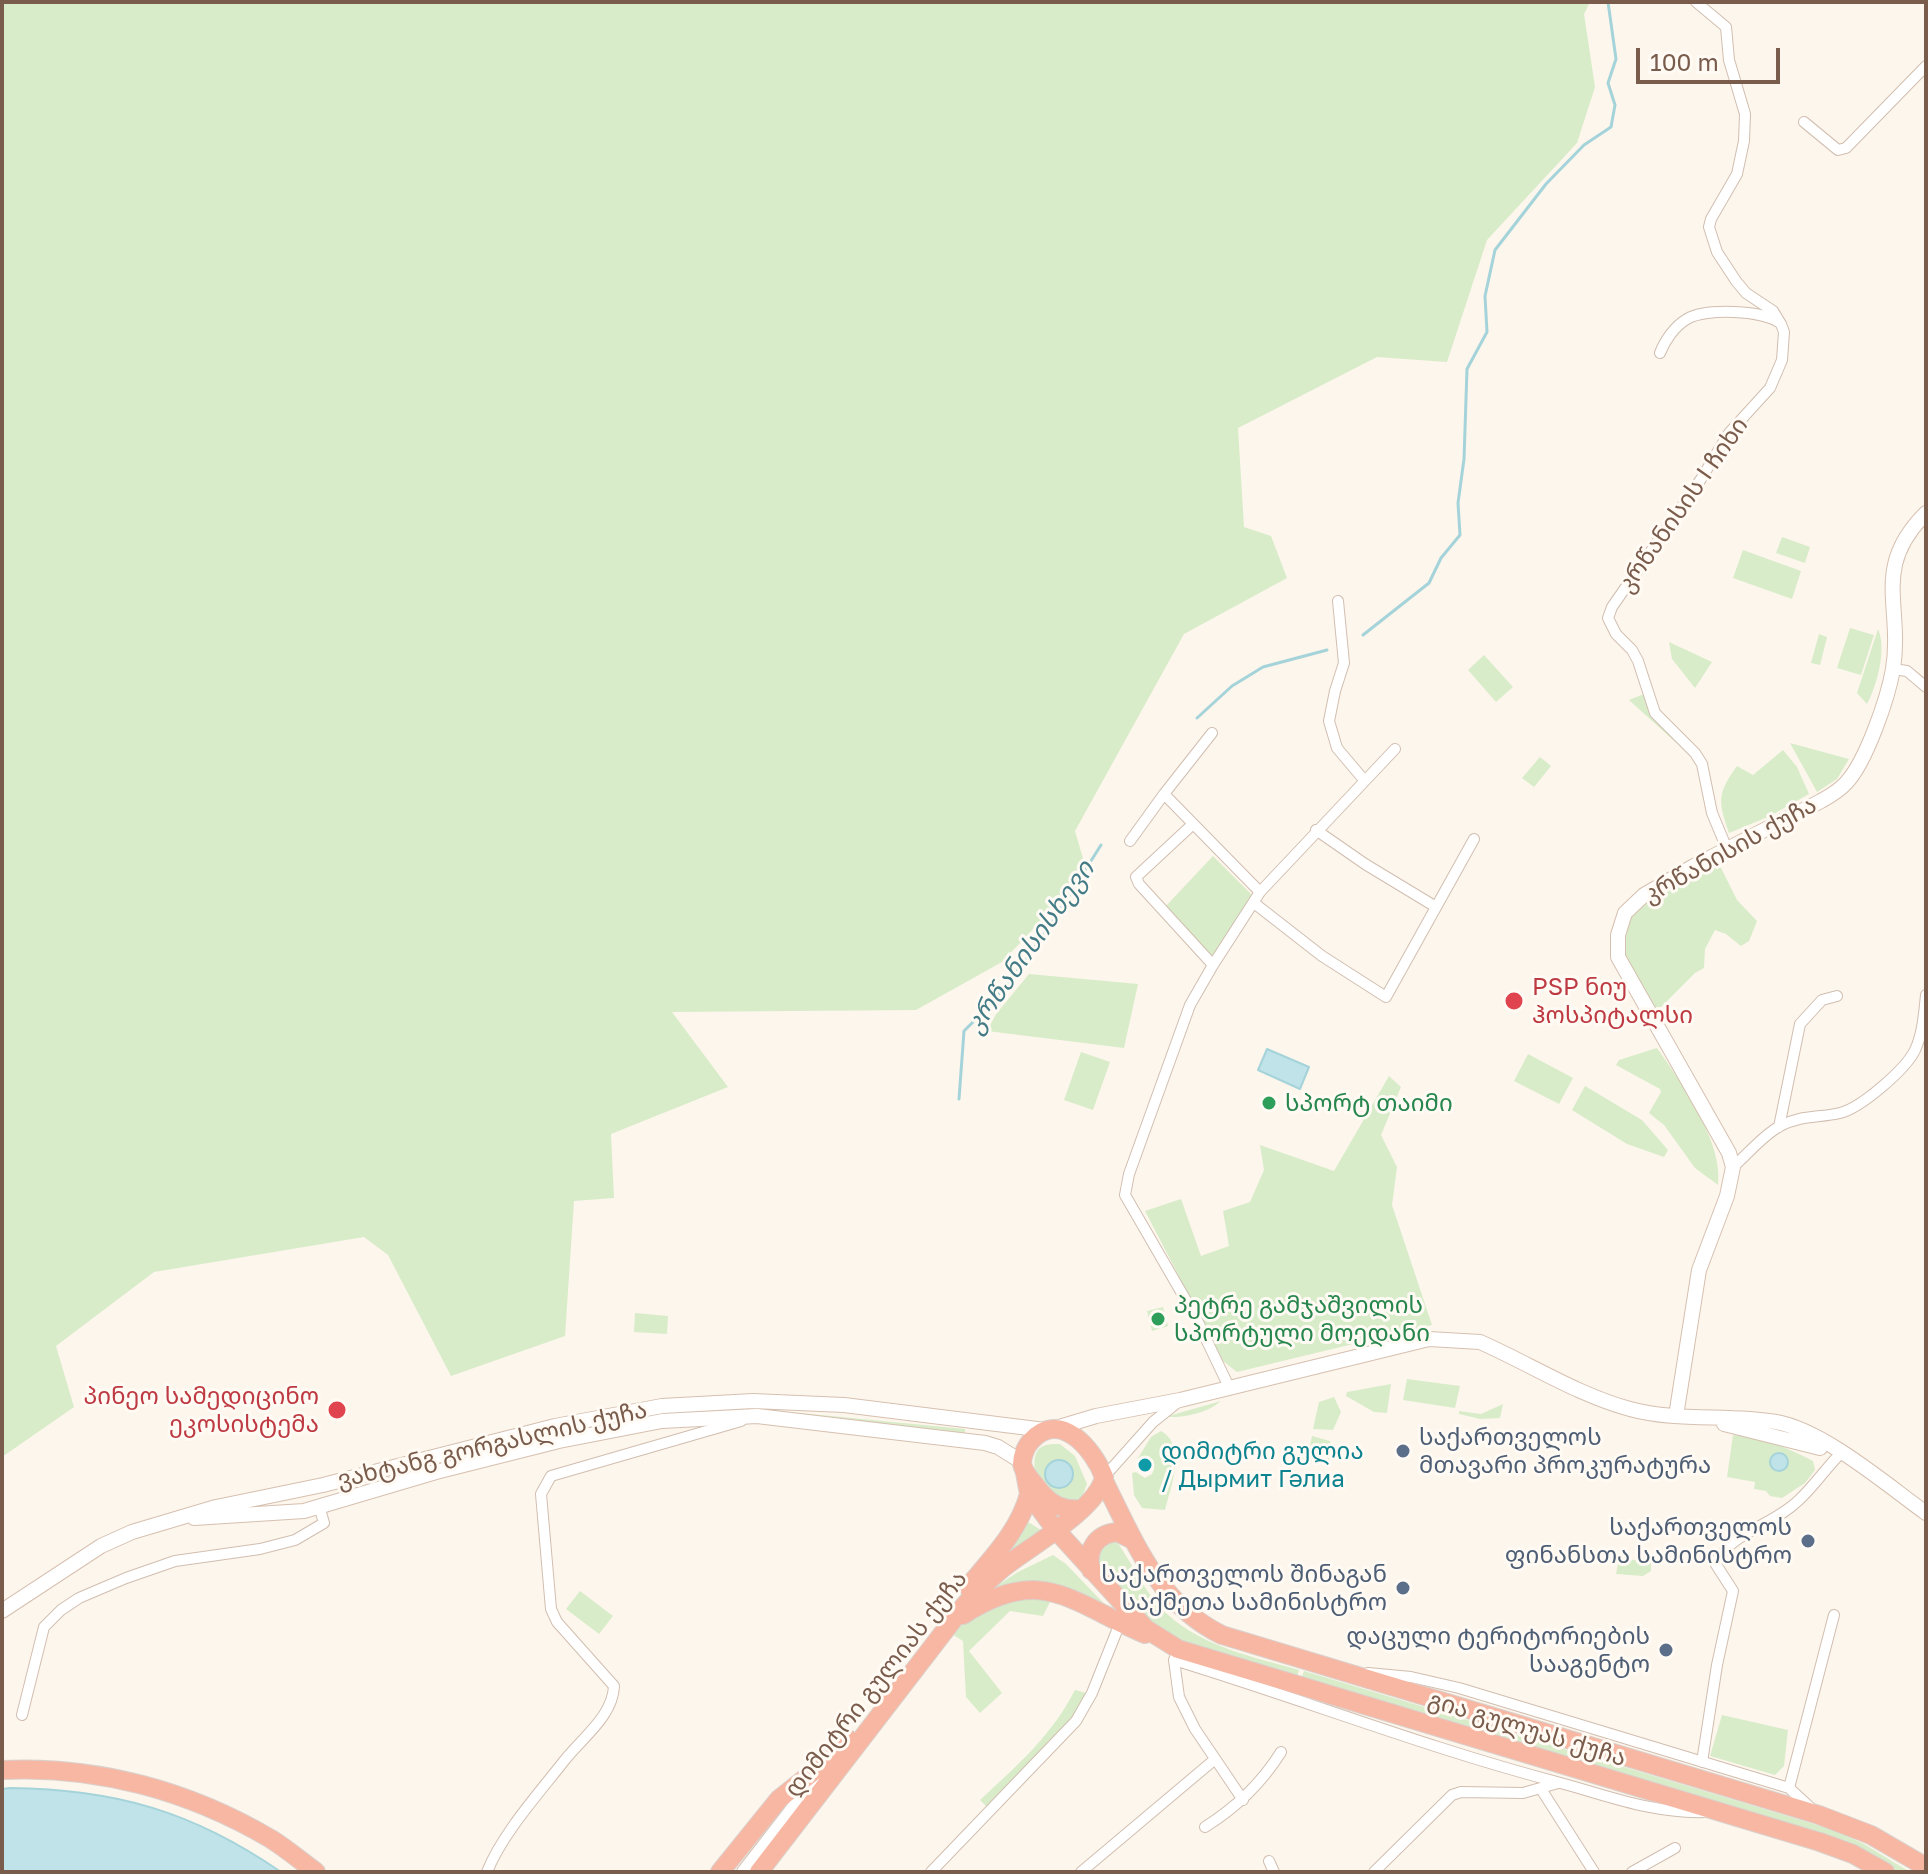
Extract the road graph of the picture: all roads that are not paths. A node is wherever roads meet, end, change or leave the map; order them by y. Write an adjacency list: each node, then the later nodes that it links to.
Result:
1 (1696, 2): 4 (street)
2 (1926, 66): 3 (street)
3 (1804, 122)
4 (1781, 324): 5 (street); 18 (street, კრწანისის I ჩიხი)
5 (1660, 353)
6 (1926, 513): 8 (street, კრწანისის ქუჩა)
7 (1338, 601): 12 (street)
8 (1893, 669): 9 (street); 18 (street, კრწანისის ქუჩა)
9 (1926, 687)
10 (1212, 733): 13 (street)
11 (1395, 749): 12 (street)
12 (1364, 780): 15 (street)
13 (1164, 794): 14 (street); 17 (street)
14 (1193, 824): 19 (street); 22 (street)
15 (1316, 830): 19 (street); 21 (street)
16 (1474, 839): 21 (street)
17 (1130, 841)
18 (1727, 849): 26 (street, კრწანისის ქუჩა)
19 (1260, 892): 20 (street)
20 (1254, 903): 21 (street); 22 (street)
21 (1436, 907)
22 (1213, 965): 27 (street)
23 (1926, 995): 25 (street)
24 (1837, 996): 25 (street)
25 (1779, 1127): 26 (street)
26 (1733, 1167): 30 (street)
27 (1229, 1387): 28 (street, ვახტანგ გორგასლის ქუჩა); 30 (street, ვახტანგ გორგასლის ქუჩა)
28 (1180, 1400): 31 (street, ვახტანგ გორგასლის ქუჩა); 34 (street, ვახტანგ გორგასლის ქუჩა)
29 (757, 1416): 33 (street, ვახტანგ გორგასლის ქუჩა); 38 (street, ვახტანგ გორგასლის ქუჩა); 69 (street)
30 (1676, 1416): 32 (street, ვახტანგ გორგასლის ქუჩა)
31 (1051, 1429): 33 (highway); 34 (highway); 35 (street, ვახტანგ გორგასლის ქუჩა)
32 (1841, 1453): 41 (street, ვახტანგ გორგასლის ქუჩა); 56 (street)
33 (1024, 1467): 37 (highway, გია გულუას ქუჩა); 40 (highway)
34 (1104, 1479): 40 (highway); 44 (highway, გია გულუას ქუჩა)
35 (338, 1481): 36 (street, ვახტანგ გორგასლის ქუჩა); 38 (street)
36 (323, 1485): 39 (street); 42 (street, ვახტანგ გორგასლის ქუჩა)
37 (1029, 1494): 43 (highway, გია გულუას ქუჩა); 54 (highway, დიმიტრი გულიას ქუჩა)
38 (344, 1499): 39 (street, ვახტანგ გორგასლის ქუჩა)
39 (323, 1505): 42 (street, ვახტანგ გორგასლის ქუჩა); 52 (street)
40 (1082, 1509): 43 (highway, დიმიტრი გულიას ქუჩა)
41 (1926, 1513)
42 (182, 1518): 46 (street, ვახტანგ გორგასლის ქუჩა)
43 (1055, 1529): 45 (highway, გია გულუას ქუჩა); 48 (highway, დიმიტრი გულიას ქუჩა)
44 (1133, 1540): 45 (highway); 51 (highway, გია გულუას ქუჩა)
45 (1091, 1570): 50 (highway, გია გულუას ქუჩა)
46 (2, 1611)
47 (1834, 1615): 59 (street)
48 (951, 1623): 49 (highway); 72 (highway, დიმიტრი გულიას ქუჩა)
49 (1120, 1623): 50 (highway); 73 (street)
50 (1171, 1650): 55 (street); 58 (street, გია გულუას ქუჩა); 62 (highway, გია გულუას ქუჩა)
51 (1344, 1671): 56 (street, გია გულუას ქუჩა); 63 (highway, გია გულუას ქუჩა)
52 (22, 1715)
53 (1281, 1752): 61 (street)
54 (837, 1753): 70 (highway, დიმიტრი გულიას ქუჩა); 71 (street, დიმიტრი გულიას ქუჩა)
55 (1214, 1760): 61 (street); 74 (street)
56 (1702, 1762): 59 (street, გია გულუას ქუჩა)
57 (2, 1770): 68 (highway)
58 (1559, 1782): 60 (street); 62 (street, გია გულუას ქუჩა)
59 (1789, 1788): 63 (street, გია გულუას ქუჩა)
60 (1541, 1789): 76 (street); 77 (street)
61 (1243, 1800): 64 (street)
62 (1723, 1812): 79 (highway, გია გულუას ქუჩა)
63 (1819, 1815): 67 (highway, გია გულუას ქუჩა)
64 (1205, 1827)
65 (1675, 1848): 78 (street)
66 (1269, 1861): 75 (street)
67 (1926, 1867)
68 (316, 1872)
69 (487, 1872)
70 (720, 1872)
71 (744, 1872)
72 (759, 1872)
73 (931, 1872)
74 (1081, 1872)
75 (1274, 1872)
76 (1374, 1872)
77 (1594, 1872)
78 (1632, 1872)
79 (1885, 1872)

